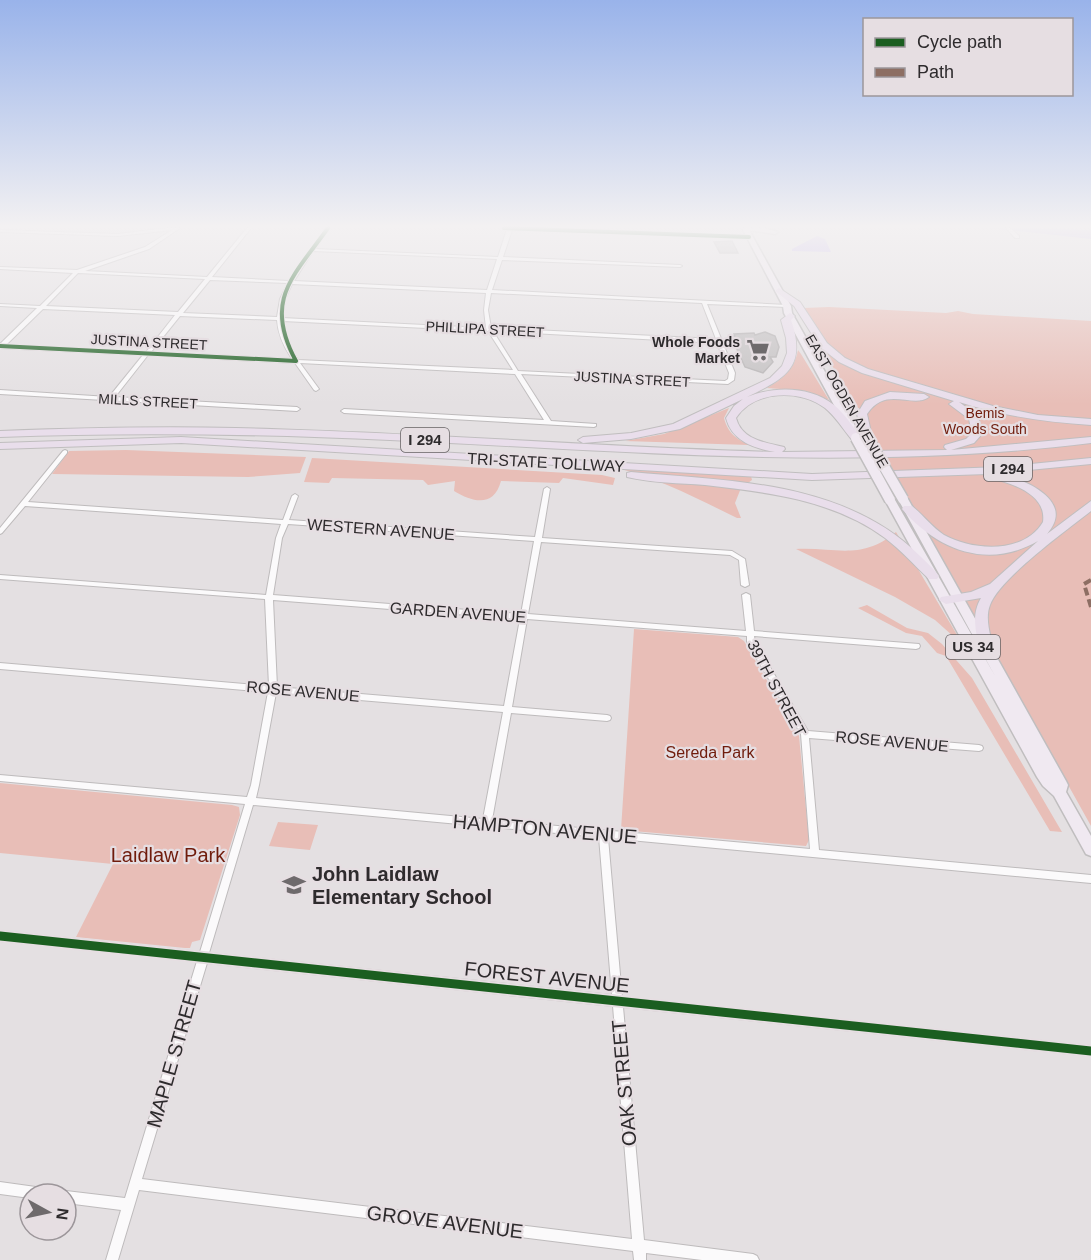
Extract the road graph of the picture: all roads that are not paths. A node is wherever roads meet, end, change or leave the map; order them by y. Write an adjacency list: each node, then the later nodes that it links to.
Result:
1 (62, 287): 11 (street)
2 (201, 287): 13 (street)
3 (289, 287): 14 (street)
4 (386, 287): 8 (street)
5 (491, 287): 8 (street)
6 (777, 287): 7 (main road, EAST OGDEN AVENUE / US 34)
7 (779, 291): 12 (main road, EAST OGDEN AVENUE / US 34); 26 (highway)
8 (489, 292): 9 (street); 15 (street)
9 (705, 302): 12 (street); 16 (street)
10 (0, 305): 11 (street, PHILLIPA STREET)
11 (42, 307): 13 (street, PHILLIPA STREET); 17 (street)
12 (788, 311): 30 (main road, EAST OGDEN AVENUE / US 34); 31 (highway)
13 (179, 314): 14 (street, PHILLIPA STREET); 18 (street)
14 (279, 319): 15 (street, PHILLIPA STREET); 19 (street)
15 (489, 329): 16 (street, PHILLIPA STREET); 20 (street)
16 (718, 341): 20 (street, JUSTINA STREET)
17 (1, 346): 18 (street, JUSTINA STREET)
18 (148, 353): 19 (street, JUSTINA STREET); 23 (street)
19 (296, 361): 20 (street, JUSTINA STREET); 21 (street)
20 (517, 373): 27 (street)
21 (316, 389)
22 (0, 392): 23 (street, MILLS STREET)
23 (111, 399): 24 (street, MILLS STREET)
24 (297, 409)
25 (344, 411): 27 (street)
26 (1091, 422)
27 (549, 423): 28 (street)
28 (594, 425)
29 (0, 434): 31 (highway, TRI-STATE TOLLWAY / I 294)
30 (862, 437): 35 (highway); 36 (highway); 42 (main road, EAST OGDEN AVENUE / US 34, bridge)
31 (418, 439): 36 (highway, TRI-STATE TOLLWAY / I 294)
32 (1091, 440): 35 (highway, TRI-STATE TOLLWAY / I 294)
33 (0, 446): 37 (highway, TRI-STATE TOLLWAY / I 294)
34 (64, 453): 43 (street)
35 (916, 455): 36 (highway, TRI-STATE TOLLWAY / I 294)
36 (850, 456)
37 (471, 458): 39 (highway, TRI-STATE TOLLWAY / I 294); 48 (highway)
38 (1091, 461): 39 (highway, TRI-STATE TOLLWAY / I 294)
39 (924, 473): 42 (highway)
40 (547, 489): 47 (street)
41 (295, 496): 45 (street, MAPLE STREET)
42 (900, 503): 48 (main road, US 34); 54 (main road, US 34)
43 (23, 504): 45 (street, WESTERN AVENUE); 46 (street)
44 (1091, 505): 51 (highway)
45 (285, 523): 47 (street, WESTERN AVENUE); 53 (street, MAPLE STREET)
46 (1, 529)
47 (538, 540): 50 (street, WESTERN AVENUE); 55 (street)
48 (933, 576): 54 (main road, US 34)
49 (0, 577): 53 (street, GARDEN AVENUE)
50 (745, 585)
51 (995, 587): 54 (highway); 58 (highway)
52 (746, 595): 56 (street, 39TH STREET)
53 (269, 597): 55 (street, GARDEN AVENUE); 60 (street, MAPLE STREET)
54 (951, 599): 58 (main road, US 34); 66 (main road, US 34)
55 (524, 617): 56 (street, GARDEN AVENUE); 61 (street)
56 (749, 634): 57 (street, GARDEN AVENUE); 63 (street, 39TH STREET)
57 (916, 646)
58 (988, 655): 66 (main road, US 34)
59 (0, 666): 60 (street, ROSE AVENUE)
60 (273, 689): 61 (street, ROSE AVENUE); 67 (street, MAPLE STREET)
61 (508, 708): 62 (street, ROSE AVENUE); 68 (street)
62 (607, 718)
63 (805, 734): 64 (street, ROSE AVENUE); 71 (street, 39TH STREET)
64 (979, 748)
65 (0, 778): 67 (street, HAMPTON AVENUE)
66 (1059, 792): 70 (main road, US 34)
67 (250, 801): 68 (street, HAMPTON AVENUE); 74 (street, MAPLE STREET)
68 (487, 823): 69 (street, HAMPTON AVENUE)
69 (603, 834): 71 (street, HAMPTON AVENUE); 75 (street, OAK STREET)
70 (1091, 850)
71 (815, 854): 72 (street, HAMPTON AVENUE)
72 (1091, 879)
73 (0, 936): 74 (street, FOREST AVENUE)
74 (202, 957): 75 (street, FOREST AVENUE); 77 (street, MAPLE STREET)
75 (617, 1000): 76 (street, FOREST AVENUE); 82 (street, OAK STREET)
76 (1091, 1051)
77 (136, 1184): 81 (street, MAPLE STREET); 82 (street, GROVE AVENUE)
78 (0, 1188): 79 (street)
79 (18, 1191)
80 (78, 1199): 81 (street)
81 (129, 1205): 83 (street, MAPLE STREET)
82 (638, 1246): 84 (street, OAK STREET); 85 (street, GROVE AVENUE)
83 (112, 1260)
84 (640, 1260)
85 (753, 1260)

